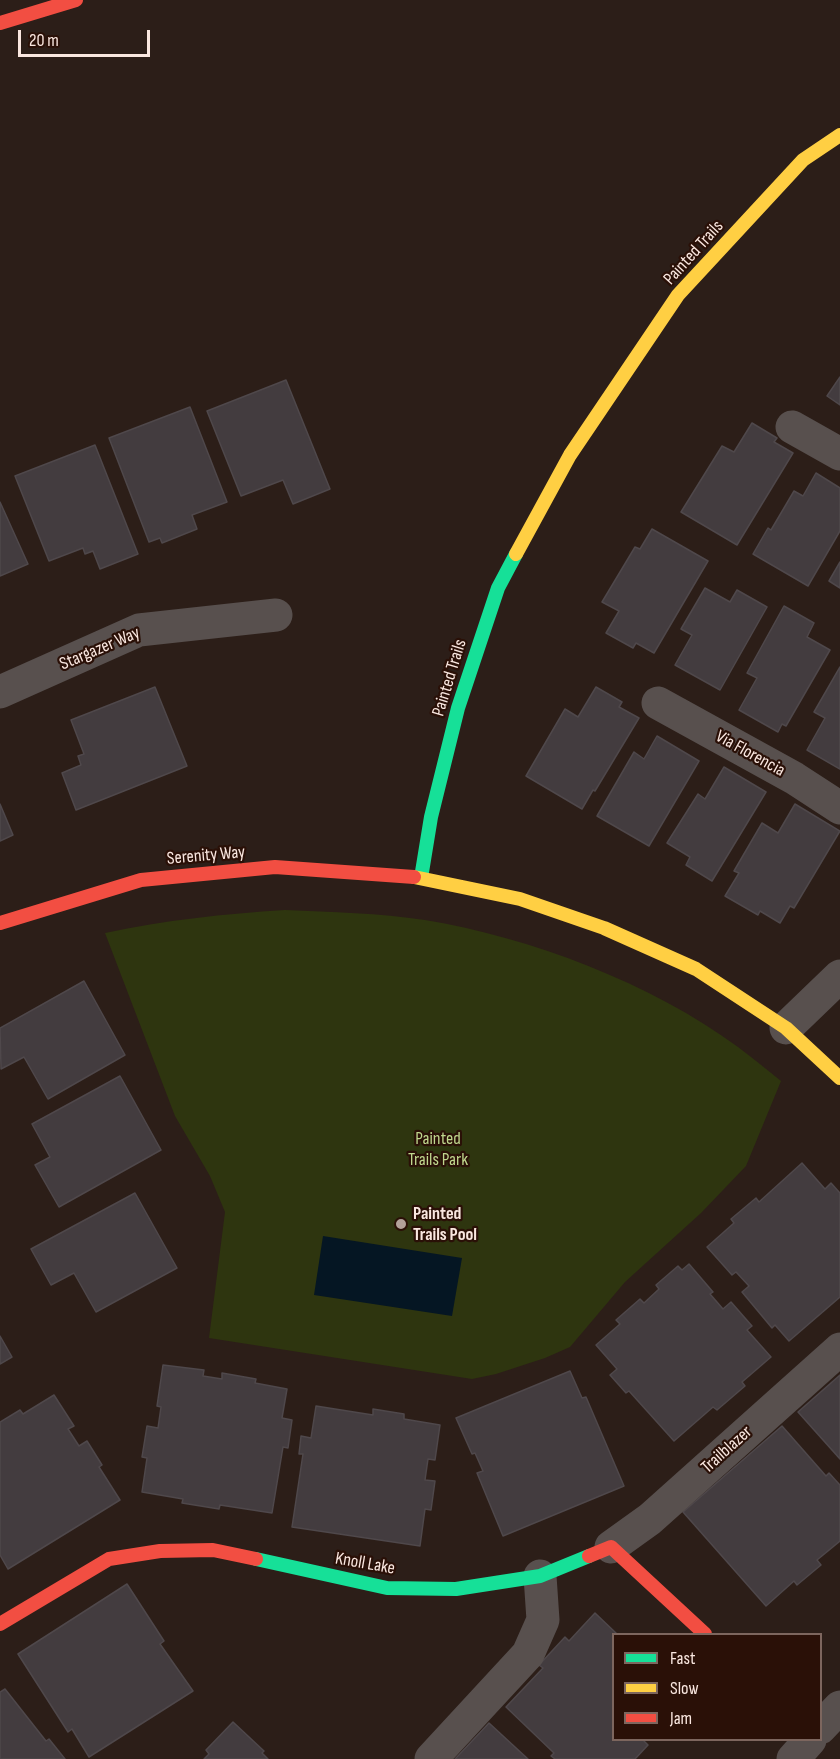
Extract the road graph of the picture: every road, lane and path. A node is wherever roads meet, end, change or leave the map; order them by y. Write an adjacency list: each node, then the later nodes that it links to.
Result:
1 (76, 0): 2 (street)
2 (0, 23)
3 (840, 135): 10 (street, Painted Trails)
4 (792, 427): 5 (street)
5 (840, 454)
6 (276, 615): 7 (street, Stargazer Way)
7 (0, 692)
8 (658, 703): 9 (street, Via Florencia)
9 (840, 808)
10 (421, 878): 11 (street, Serenity Way); 13 (street)
11 (0, 923)
12 (840, 976): 13 (street)
13 (786, 1028): 14 (street)
14 (840, 1078)
15 (840, 1349): 16 (street, Trailblazer)
16 (611, 1547): 17 (street, Knoll Lake); 19 (street)
17 (540, 1576): 18 (street, Knoll Lake); 23 (street)
18 (0, 1624)
19 (703, 1633)
20 (840, 1707): 21 (street)
21 (822, 1726)
22 (809, 1741): 24 (street)
23 (431, 1759)
24 (793, 1759)

